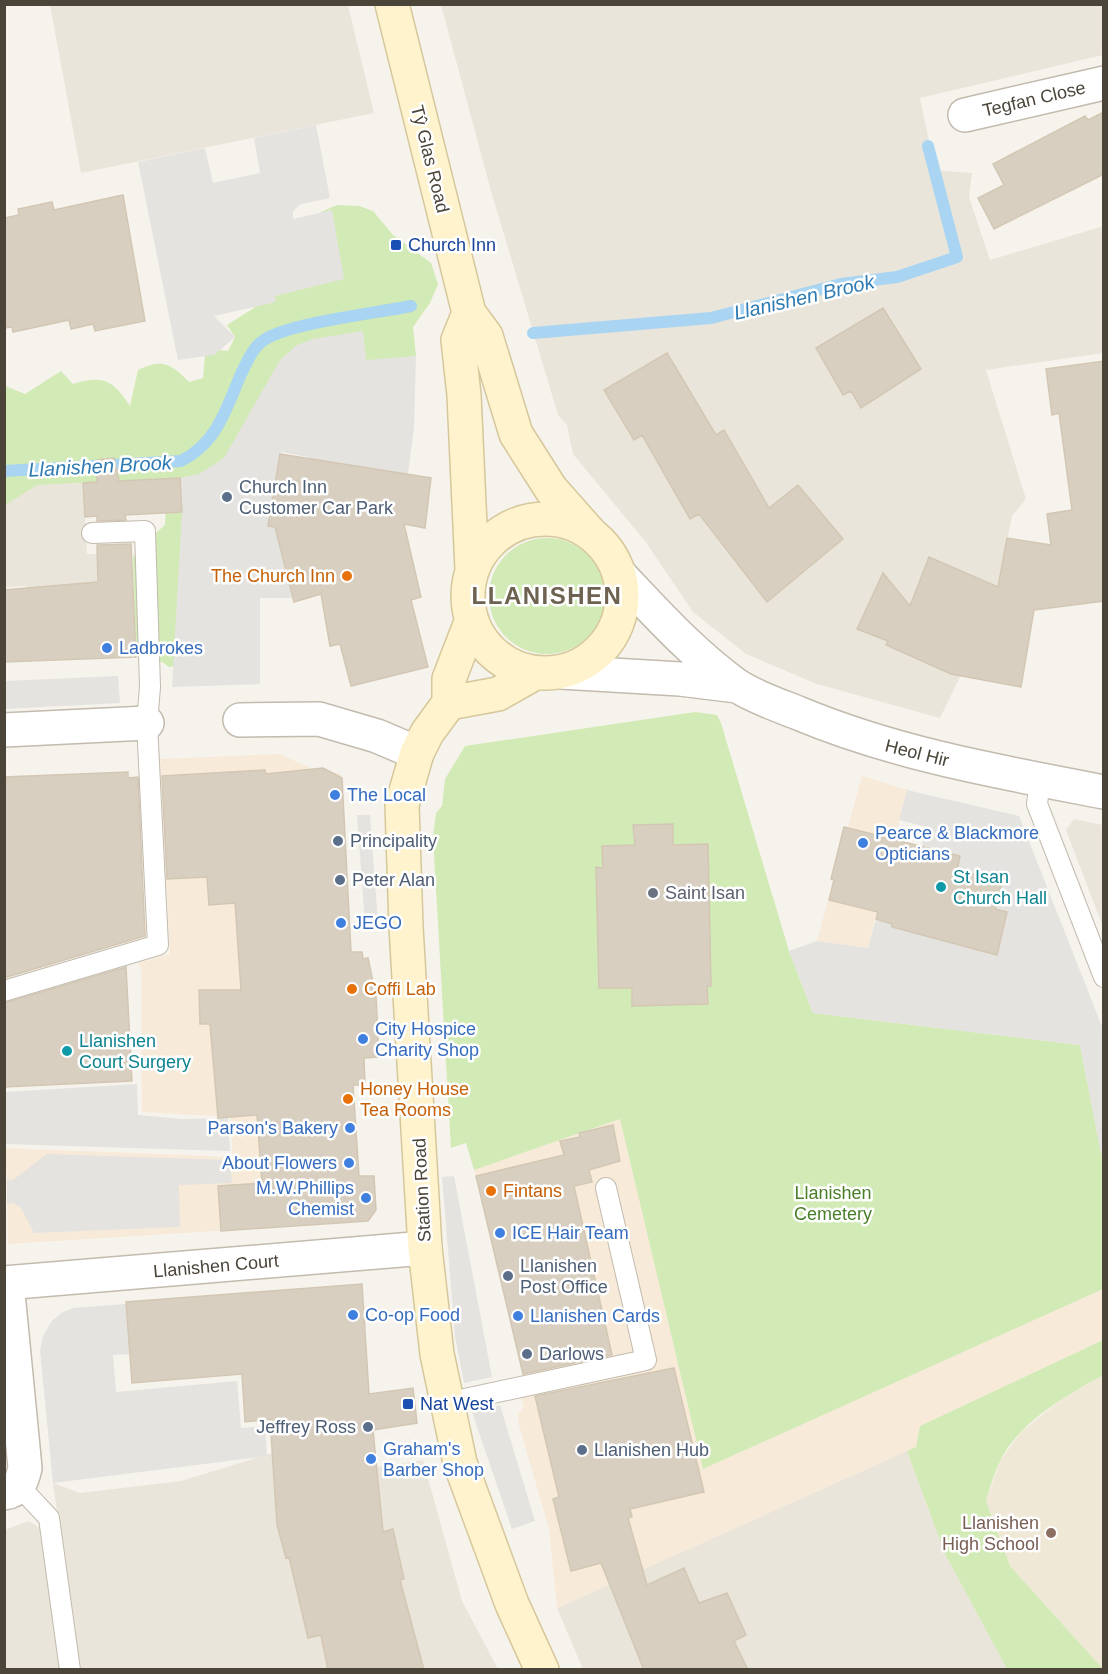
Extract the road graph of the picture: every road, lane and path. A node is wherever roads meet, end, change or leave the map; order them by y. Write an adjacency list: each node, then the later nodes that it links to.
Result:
1 (392, 4): 4 (main road, Tŷ Glas Road)
2 (1104, 83): 3 (street, Tegfan Close)
3 (965, 115)
4 (469, 313): 6 (main road, Tŷ Glas Road); 7 (main road)
5 (92, 533): 14 (lane)
6 (590, 533): 7 (main road); 8 (main road)
7 (472, 569): 9 (main road)
8 (620, 575): 10 (main road); 11 (street, Heol Hir)
9 (471, 622): 10 (main road); 12 (main road)
10 (548, 672): 11 (street, Heol Hir); 12 (main road)
11 (738, 686): 17 (street, Heol Hir)
12 (449, 703): 16 (main road, Station Road)
13 (240, 720): 16 (street)
14 (147, 723): 15 (street); 20 (lane)
15 (4, 730)
16 (417, 753): 22 (main road, Station Road)
17 (1040, 780): 18 (street, Heol Hir); 19 (lane)
18 (1104, 792)
19 (1104, 976)
20 (4, 990)
21 (606, 1188): 24 (lane)
22 (425, 1248): 23 (street, Llanishen Court); 24 (main road, Station Road)
23 (6, 1283): 25 (street, Llanishen Court)
24 (446, 1403): 27 (main road, Station Road)
25 (12, 1490): 26 (lane)
26 (70, 1670)
27 (542, 1670)

